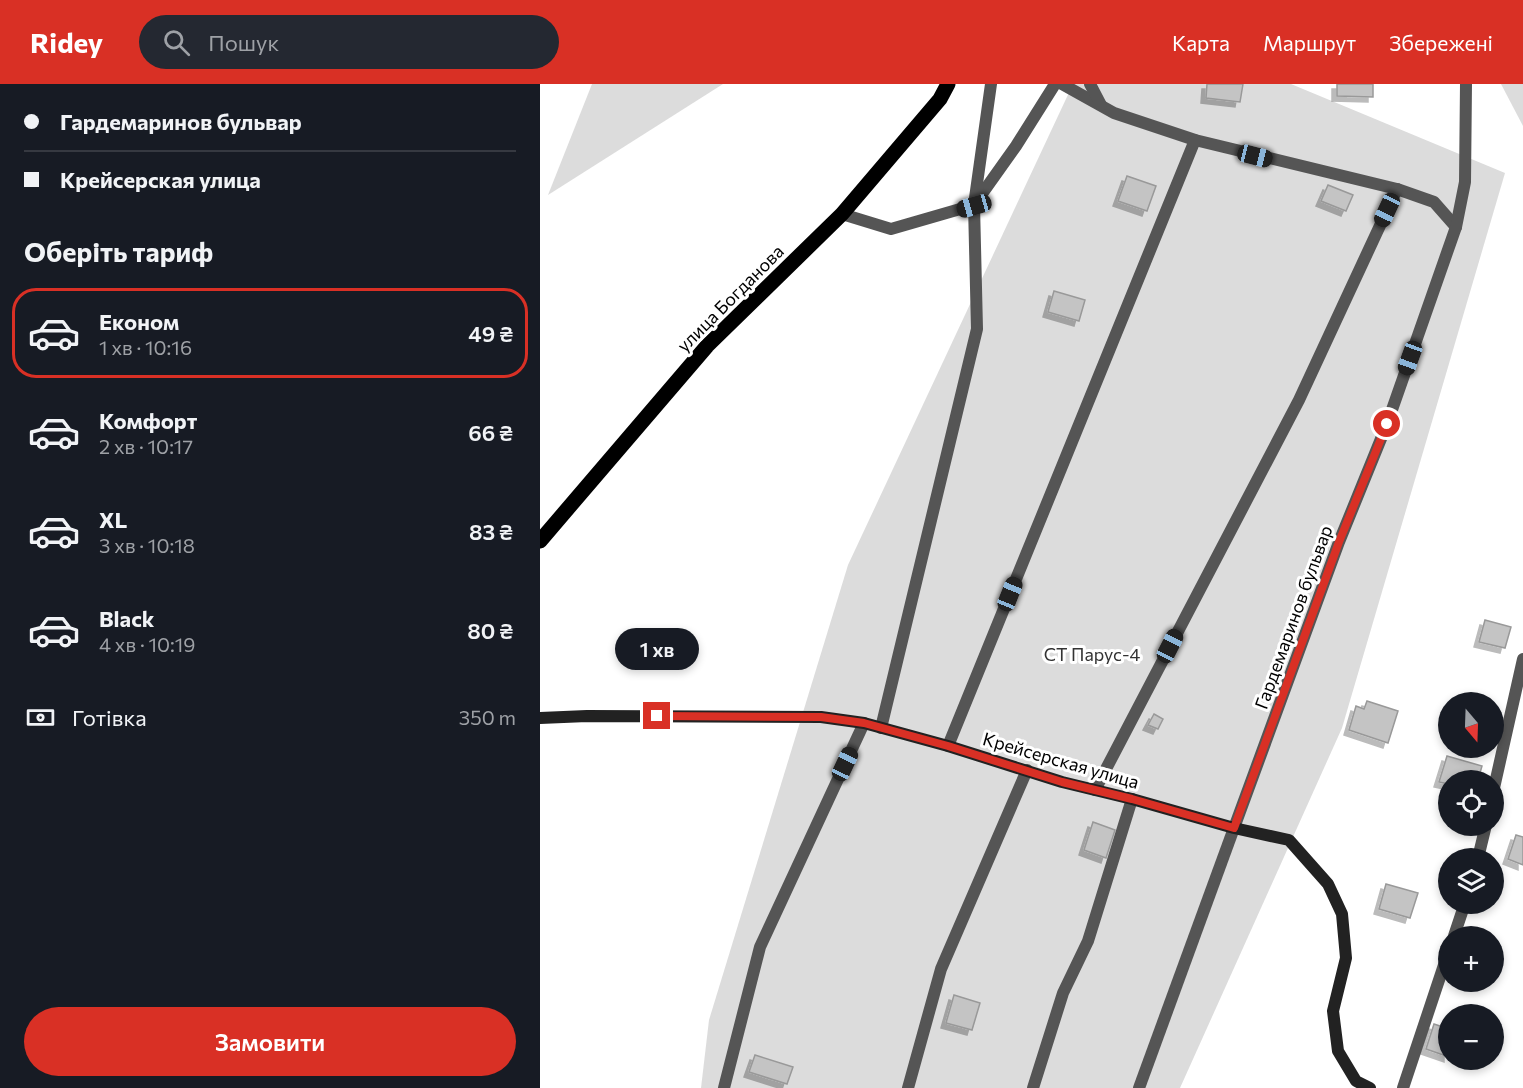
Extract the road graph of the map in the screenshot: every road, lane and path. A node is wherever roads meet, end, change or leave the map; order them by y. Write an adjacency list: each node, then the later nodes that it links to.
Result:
1 (948, 84): 11 (main road, улица Богданова)
2 (991, 84): 10 (street)
3 (1055, 84): 10 (street)
4 (1062, 84): 7 (street)
5 (1090, 84): 7 (street)
6 (1466, 84): 12 (street, Гардемаринов бульвар)
7 (1101, 105): 8 (street)
8 (1195, 140): 9 (street); 18 (street)
9 (1396, 189): 12 (street); 21 (street)
10 (974, 206): 11 (street); 17 (street)
11 (842, 214): 13 (main road, улица Богданова)
12 (1456, 227): 23 (street, Гардемаринов бульвар)
13 (540, 541)
14 (1523, 659): 20 (street)
15 (540, 718): 16 (street, Крейсерская улица)
16 (864, 723): 17 (street, Крейсерская улица); 25 (street)
17 (881, 728): 18 (street, Крейсерская улица)
18 (948, 746): 19 (street, Крейсерская улица)
19 (1027, 770): 21 (street, Крейсерская улица); 26 (street)
20 (1498, 770)
21 (1095, 790): 22 (street, Крейсерская улица)
22 (1132, 799): 23 (street, Крейсерская улица); 27 (street)
23 (1234, 828): 28 (street, Гардемаринов бульвар); 29 (street, Крейсерская улица)
24 (1438, 983): 30 (street)
25 (724, 1088)
26 (908, 1088)
27 (1033, 1088)
28 (1139, 1088)
29 (1370, 1088)
30 (1403, 1088)

